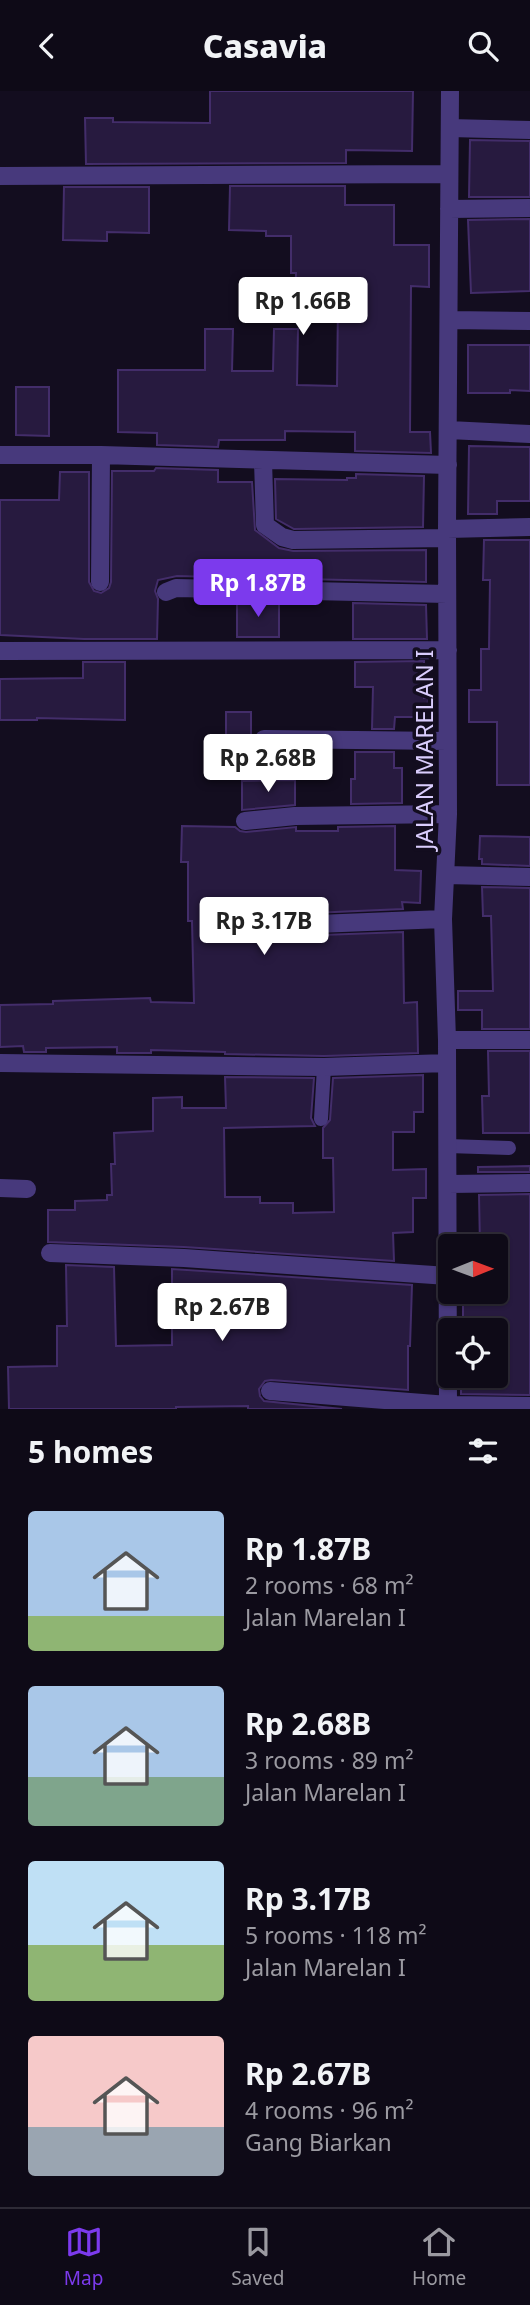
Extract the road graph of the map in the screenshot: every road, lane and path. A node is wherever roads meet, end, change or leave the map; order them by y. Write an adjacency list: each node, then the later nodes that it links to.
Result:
1 (450, 91): 2 (street, JALAN MARELAN I)
2 (450, 128): 3 (street); 4 (street, JALAN MARELAN I)
3 (530, 130)
4 (449, 174): 5 (street); 7 (street, JALAN MARELAN I)
5 (0, 176)
6 (530, 208): 7 (street)
7 (449, 209): 8 (street, JALAN MARELAN I)
8 (449, 320): 9 (street); 10 (street, JALAN MARELAN I)
9 (530, 321)
10 (449, 430): 11 (street); 15 (street, JALAN MARELAN I)
11 (530, 434)
12 (0, 455): 13 (street)
13 (101, 455): 14 (street); 18 (street)
14 (263, 461): 15 (street); 17 (street)
15 (448, 465): 17 (street, JALAN MARELAN I)
16 (530, 527): 17 (street)
17 (447, 534): 20 (street, JALAN MARELAN I)
18 (100, 582)
19 (166, 592): 20 (street)
20 (447, 594): 22 (street, JALAN MARELAN I)
21 (0, 650): 22 (street)
22 (448, 650): 24 (street, JALAN MARELAN I)
23 (264, 739): 24 (street)
24 (447, 741): 25 (street, JALAN MARELAN I)
25 (447, 814): 26 (street); 27 (street, JALAN MARELAN I)
26 (245, 821)
27 (446, 875): 28 (street); 29 (street, JALAN MARELAN I)
28 (530, 877)
29 (443, 919): 30 (street); 31 (street, JALAN MARELAN I)
30 (240, 927)
31 (447, 1040): 32 (street); 34 (street, JALAN MARELAN I)
32 (530, 1040)
33 (0, 1063): 35 (street)
34 (447, 1063): 35 (street); 37 (street, JALAN MARELAN I)
35 (324, 1067): 36 (lane)
36 (321, 1119)
37 (448, 1146): 38 (lane); 40 (street, JALAN MARELAN I)
38 (509, 1148)
39 (530, 1183): 40 (street)
40 (448, 1184): 43 (street, JALAN MARELAN I)
41 (0, 1188): 42 (street)
42 (27, 1189)
43 (448, 1234)
44 (50, 1253): 45 (street)
45 (438, 1275)
46 (448, 1304): 49 (street, JALAN MARELAN I)
47 (270, 1391): 49 (street)
48 (530, 1406): 49 (street)
49 (449, 1407)

